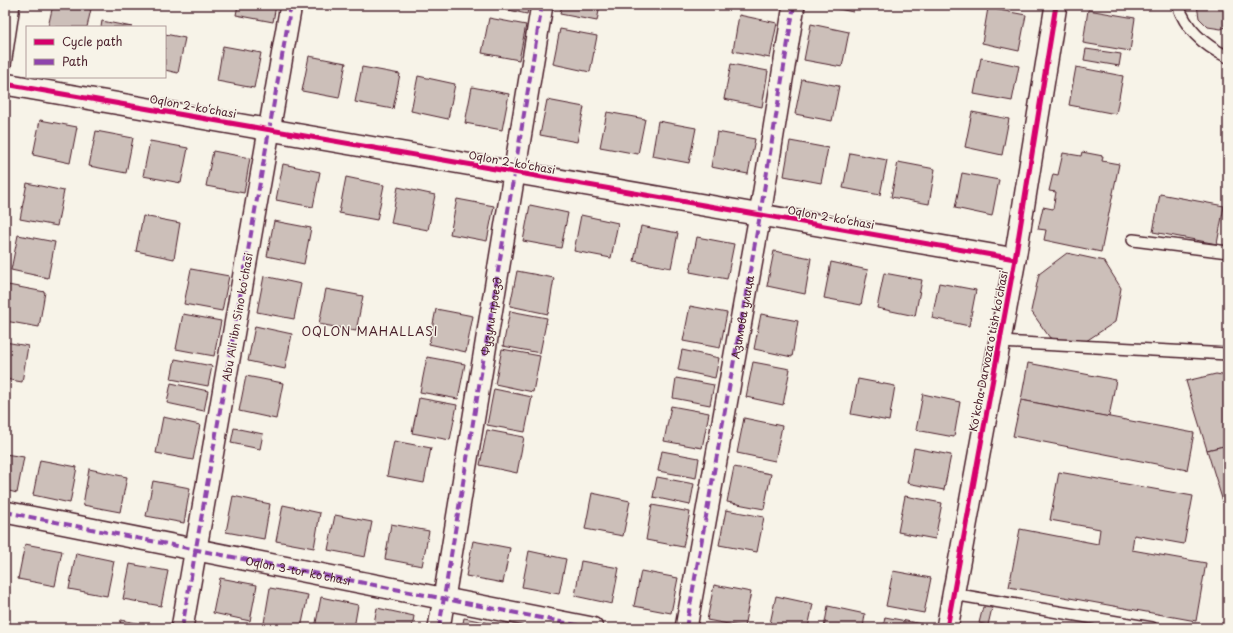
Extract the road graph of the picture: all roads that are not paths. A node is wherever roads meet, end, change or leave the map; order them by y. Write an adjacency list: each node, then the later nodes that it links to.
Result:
1 (14, 5): 8 (lane)
2 (292, 5): 10 (street, Abu Ali ibn Sino koʻchasi)
3 (542, 5): 11 (street, Фузули проезд)
4 (794, 5): 12 (street, Азимова улица)
5 (1056, 5): 15 (street, Ko'kcha Darvoza o'tish ko'chasi)
6 (1178, 5): 7 (lane)
7 (1228, 57)
8 (5, 65)
9 (5, 84): 10 (street, Oqlon 2-ko‘chasi)
10 (270, 130): 11 (street, Oqlon 2-ko‘chasi); 19 (street, Abu Ali ibn Sino koʻchasi)
11 (515, 172): 12 (street, Oqlon 2-ko‘chasi); 21 (street, Фузули проезд)
12 (760, 215): 15 (street, Oqlon 2-ko‘chasi); 25 (street, Азимова улица)
13 (1133, 240): 14 (lane)
14 (1228, 252)
15 (1015, 259): 16 (street, Ko'kcha Darvoza o'tish ko'chasi)
16 (1000, 342): 17 (lane); 20 (street, Ko'kcha Darvoza o'tish ko'chasi)
17 (1228, 354)
18 (5, 512): 19 (street, Oqlon 3-tor ko'chasi)
19 (196, 550): 21 (street, Oqlon 3-tor ko'chasi); 22 (street, Abu Ali ibn Sino koʻchasi)
20 (953, 594): 26 (street, Ko'kcha Darvoza o'tish ko'chasi); 27 (lane)
21 (443, 599): 23 (street, Фузули проезд); 24 (street, Oqlon 3-tor ko'chasi)
22 (182, 628)
23 (439, 628)
24 (592, 628)
25 (686, 628)
26 (947, 628)
27 (1152, 628)

